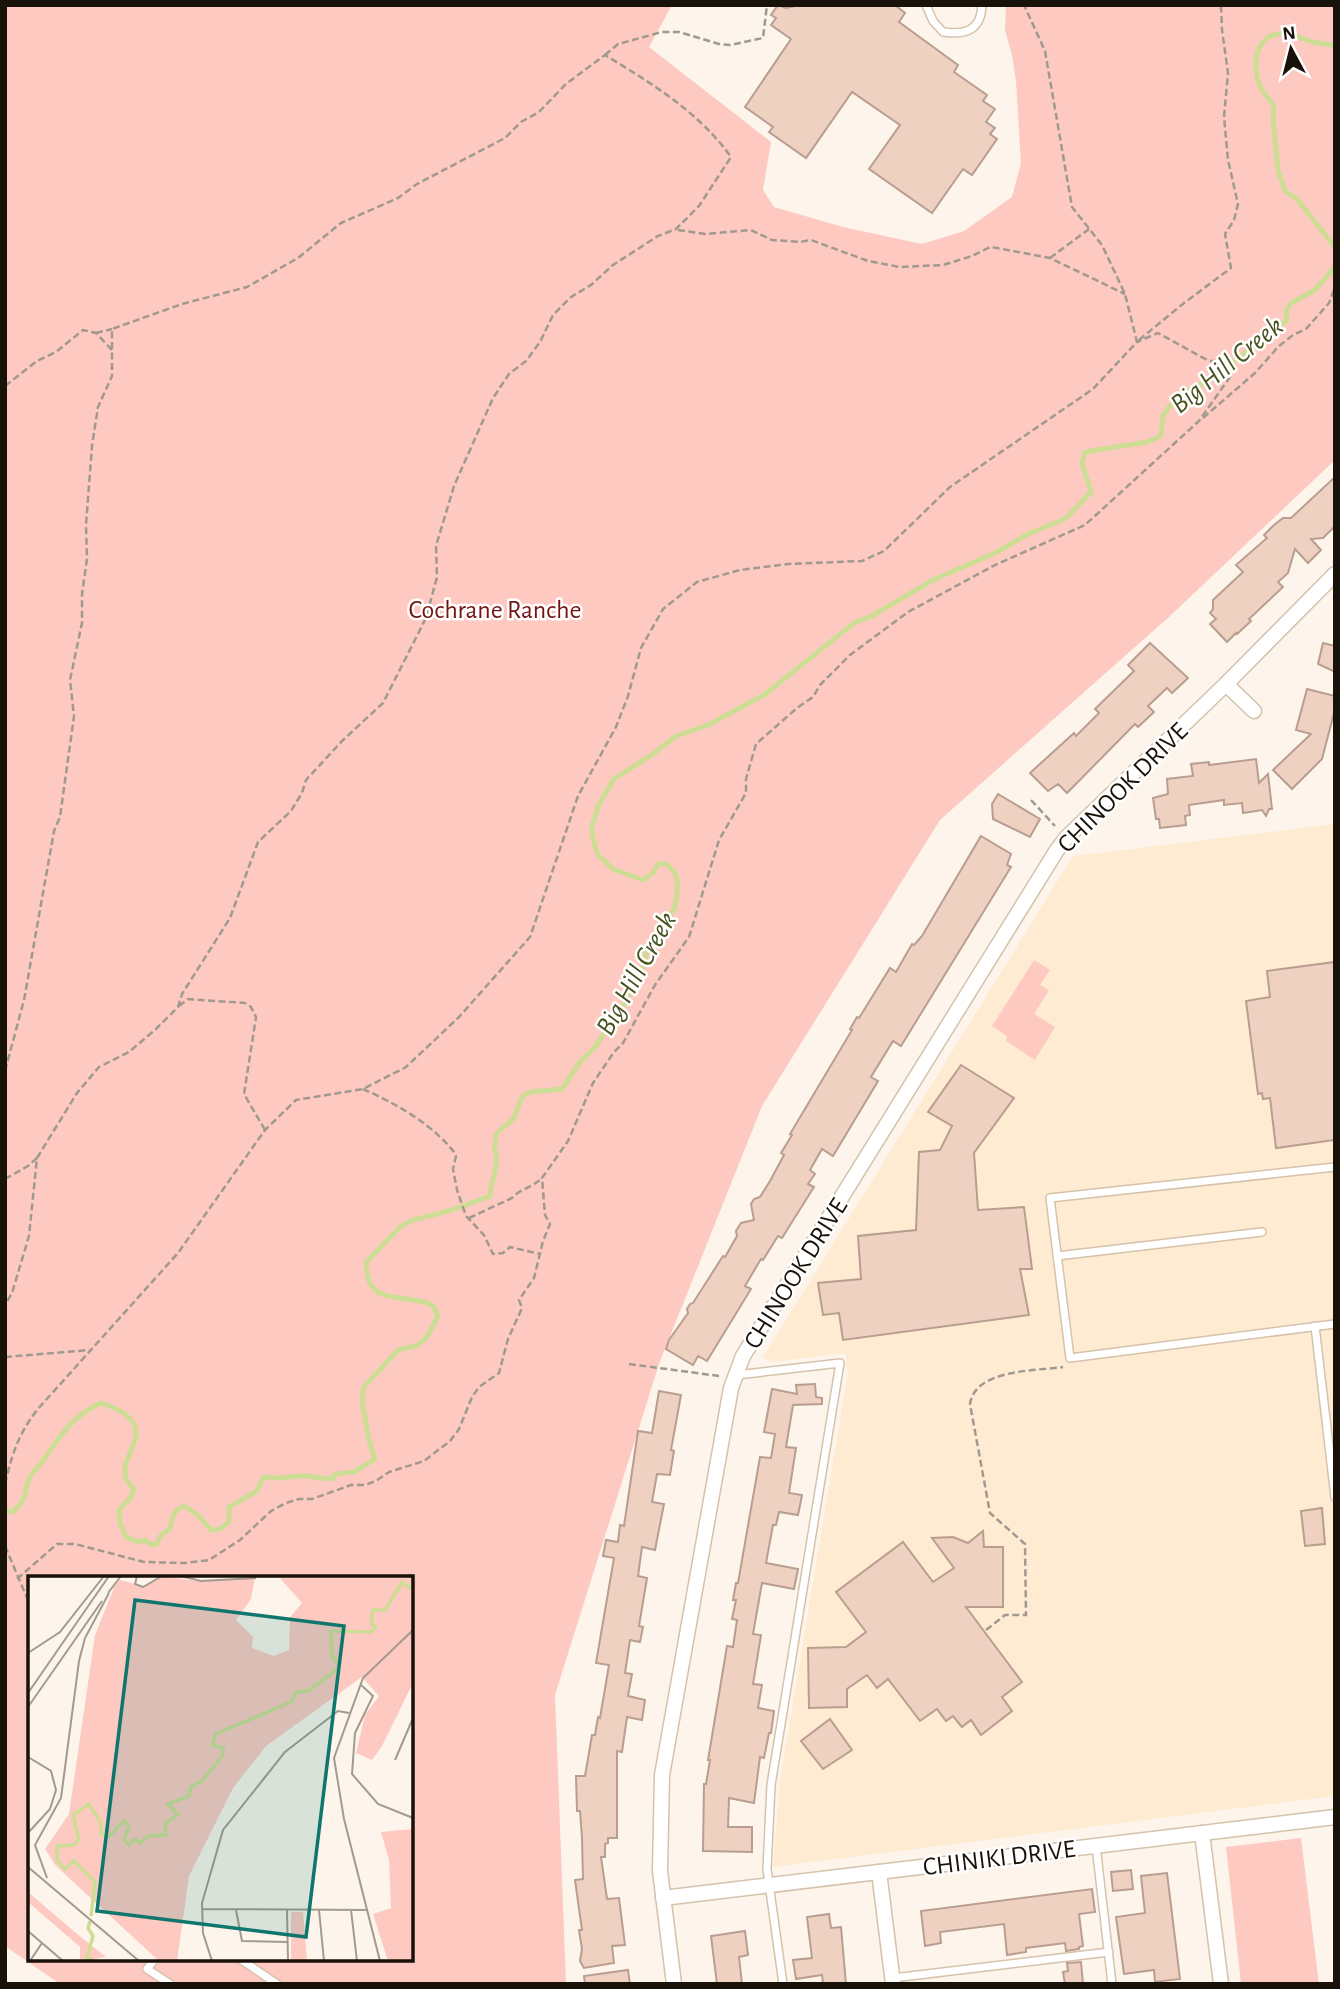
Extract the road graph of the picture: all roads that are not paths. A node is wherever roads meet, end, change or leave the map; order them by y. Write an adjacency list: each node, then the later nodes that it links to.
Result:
1 (926, 5): 2 (lane)
2 (982, 5)
3 (1335, 574): 4 (street, CHINOOK DRIVE)
4 (1226, 684): 5 (street); 11 (street, CHINOOK DRIVE)
5 (1254, 711)
6 (1335, 1167): 8 (lane)
7 (1262, 1232): 8 (lane)
8 (1057, 1256): 10 (lane)
9 (1335, 1324): 10 (lane)
10 (1315, 1326): 12 (lane)
11 (728, 1376): 17 (lane); 18 (street, CHINOOK DRIVE)
12 (1335, 1497)
13 (1335, 1817): 14 (street, CHINIKI DRIVE)
14 (1202, 1833): 15 (street, CHINIKI DRIVE); 28 (street)
15 (1096, 1846): 16 (street, CHINIKI DRIVE); 19 (lane)
16 (879, 1872): 17 (street, CHINIKI DRIVE); 22 (street)
17 (769, 1885): 18 (street, CHINIKI DRIVE); 26 (lane)
18 (663, 1898): 25 (street, CHINOOK DRIVE)
19 (1108, 1952): 22 (lane); 27 (lane)
20 (153, 1961): 23 (lane)
21 (243, 1961): 24 (lane)
22 (892, 1981)
23 (170, 1984)
24 (277, 1984)
25 (674, 1984)
26 (783, 1984)
27 (1112, 1984)
28 (1221, 1984)

